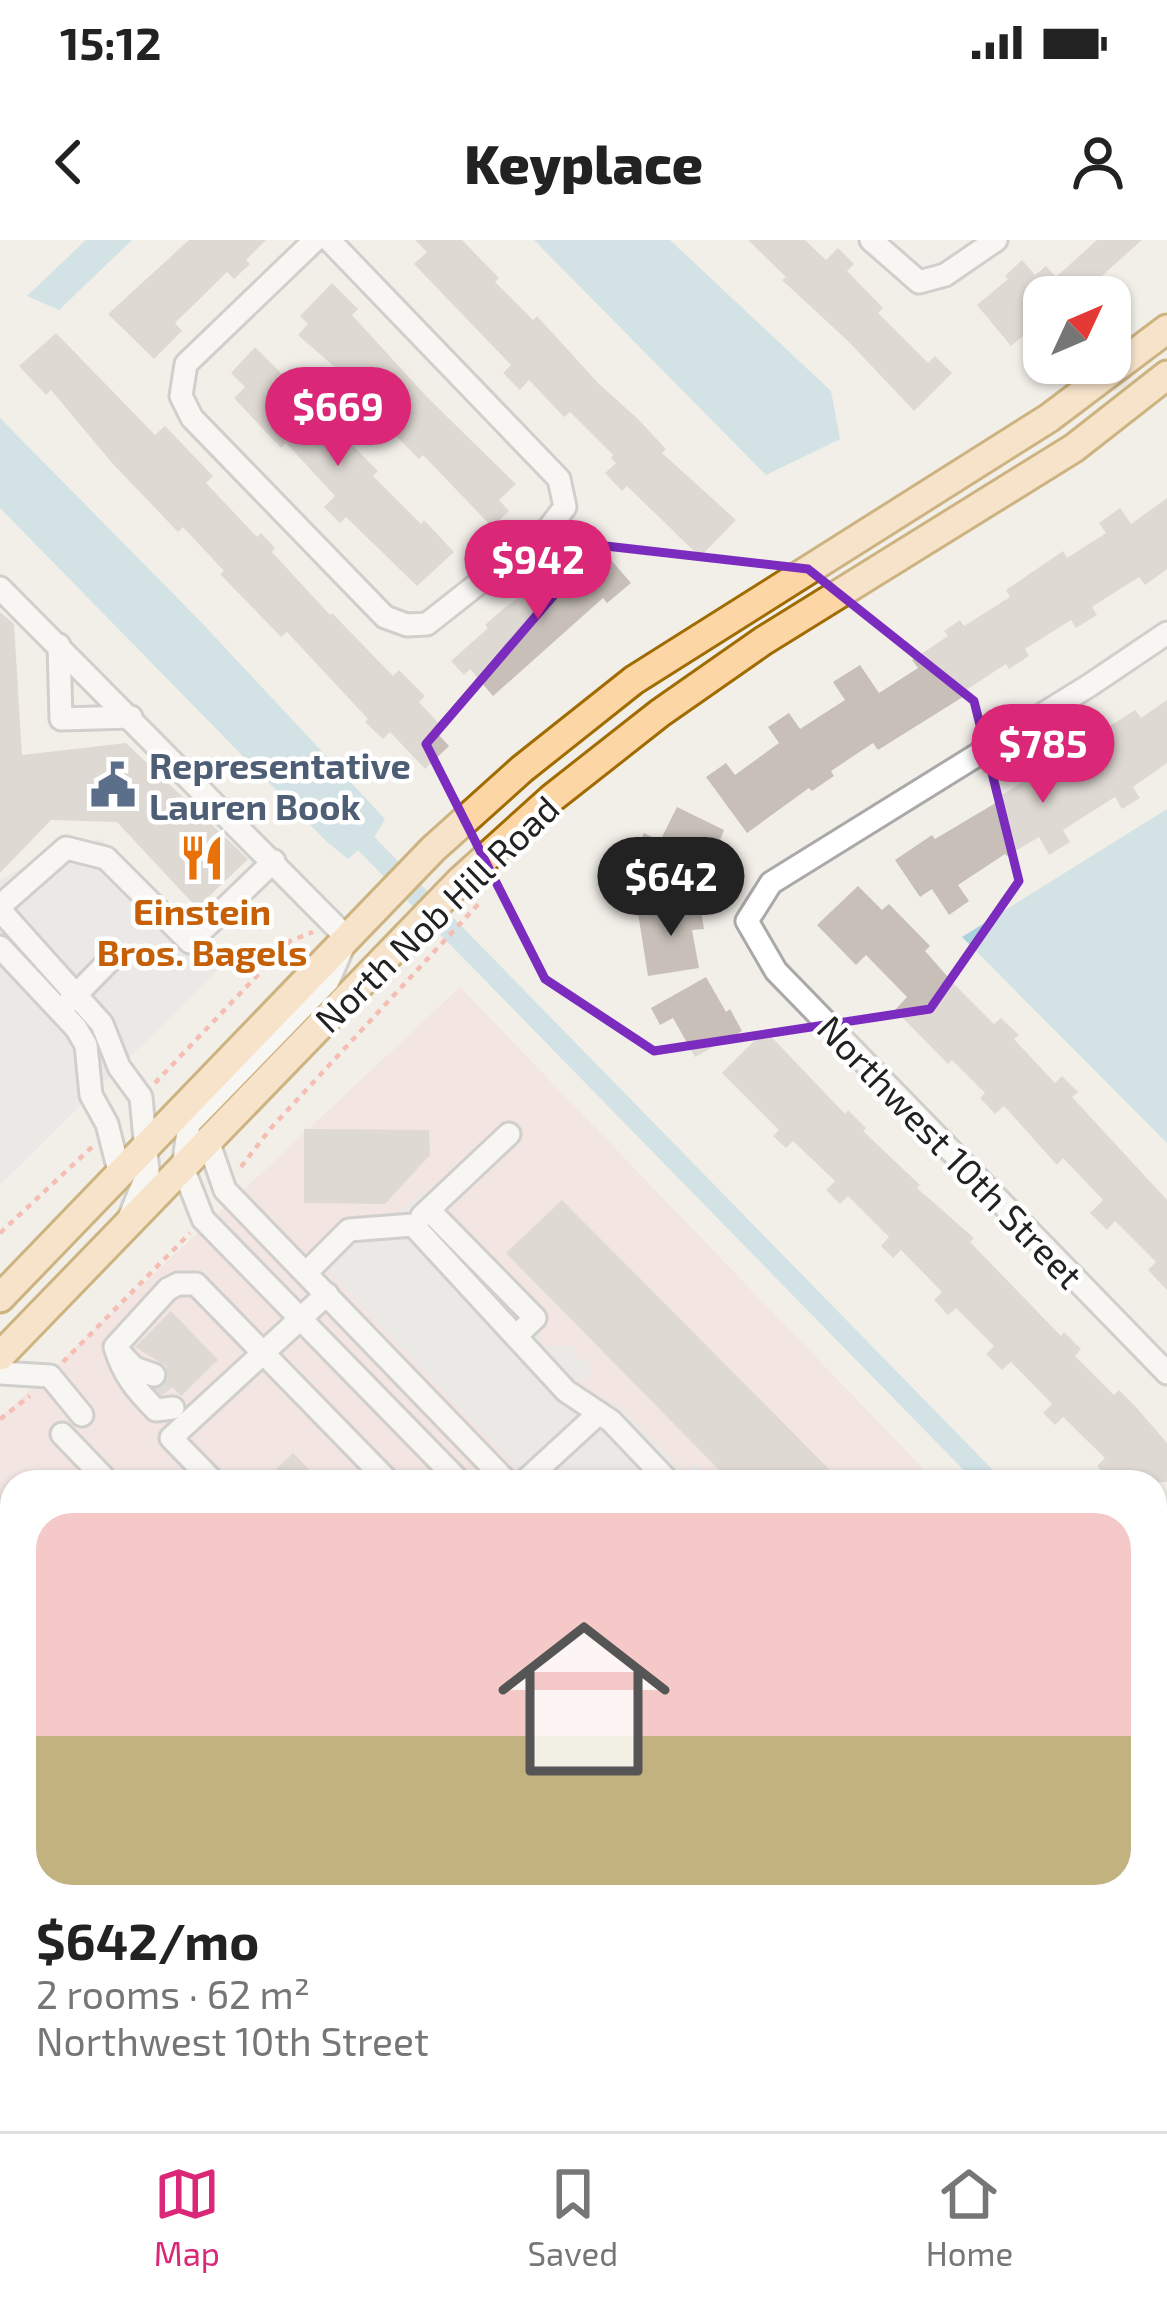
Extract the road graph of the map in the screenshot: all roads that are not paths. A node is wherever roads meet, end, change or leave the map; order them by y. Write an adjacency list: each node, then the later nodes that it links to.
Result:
1 (315, 240): 2 (street)
2 (329, 240)
3 (871, 240): 4 (street)
4 (996, 240)
5 (1167, 329): 13 (main road, North Nob Hill Road)
6 (1167, 375): 19 (main road, North Nob Hill Road)
7 (0, 588): 9 (street)
8 (1167, 633): 33 (street, Northwest 10th Street)
9 (58, 645): 10 (street); 10 (street)
10 (131, 717): 11 (street)
11 (274, 861): 12 (street); 13 (street)
12 (0, 908): 16 (street)
13 (347, 938): 20 (main road, North Nob Hill Road); 21 (street)
14 (0, 947): 17 (street)
15 (110, 959): 16 (street)
16 (76, 995): 17 (street); 20 (street)
17 (59, 1011): 22 (street)
18 (509, 1134): 23 (street)
19 (208, 1142): 21 (main road, North Nob Hill Road); 25 (street)
20 (147, 1148): 22 (main road, North Nob Hill Road); 24 (street)
21 (183, 1168): 24 (main road, North Nob Hill Road); 28 (street)
22 (120, 1175): 27 (main road, North Nob Hill Road)
23 (421, 1217): 25 (street); 35 (street)
24 (124, 1229): 31 (main road, North Nob Hill Road)
25 (306, 1273): 26 (street)
26 (327, 1294): 28 (street); 42 (street)
27 (0, 1298)
28 (301, 1318): 30 (street); 41 (street)
29 (115, 1347): 30 (street); 34 (street); 34 (street)
30 (265, 1351): 34 (street); 40 (street)
31 (0, 1356)
32 (0, 1373): 36 (street)
33 (1167, 1373)
34 (161, 1392): 39 (street)
35 (599, 1413): 43 (street); 44 (street)
36 (82, 1415)
37 (62, 1435): 38 (street)
38 (96, 1470)
39 (202, 1470)
40 (378, 1470)
41 (448, 1470)
42 (496, 1470)
43 (537, 1470)
44 (658, 1470)

